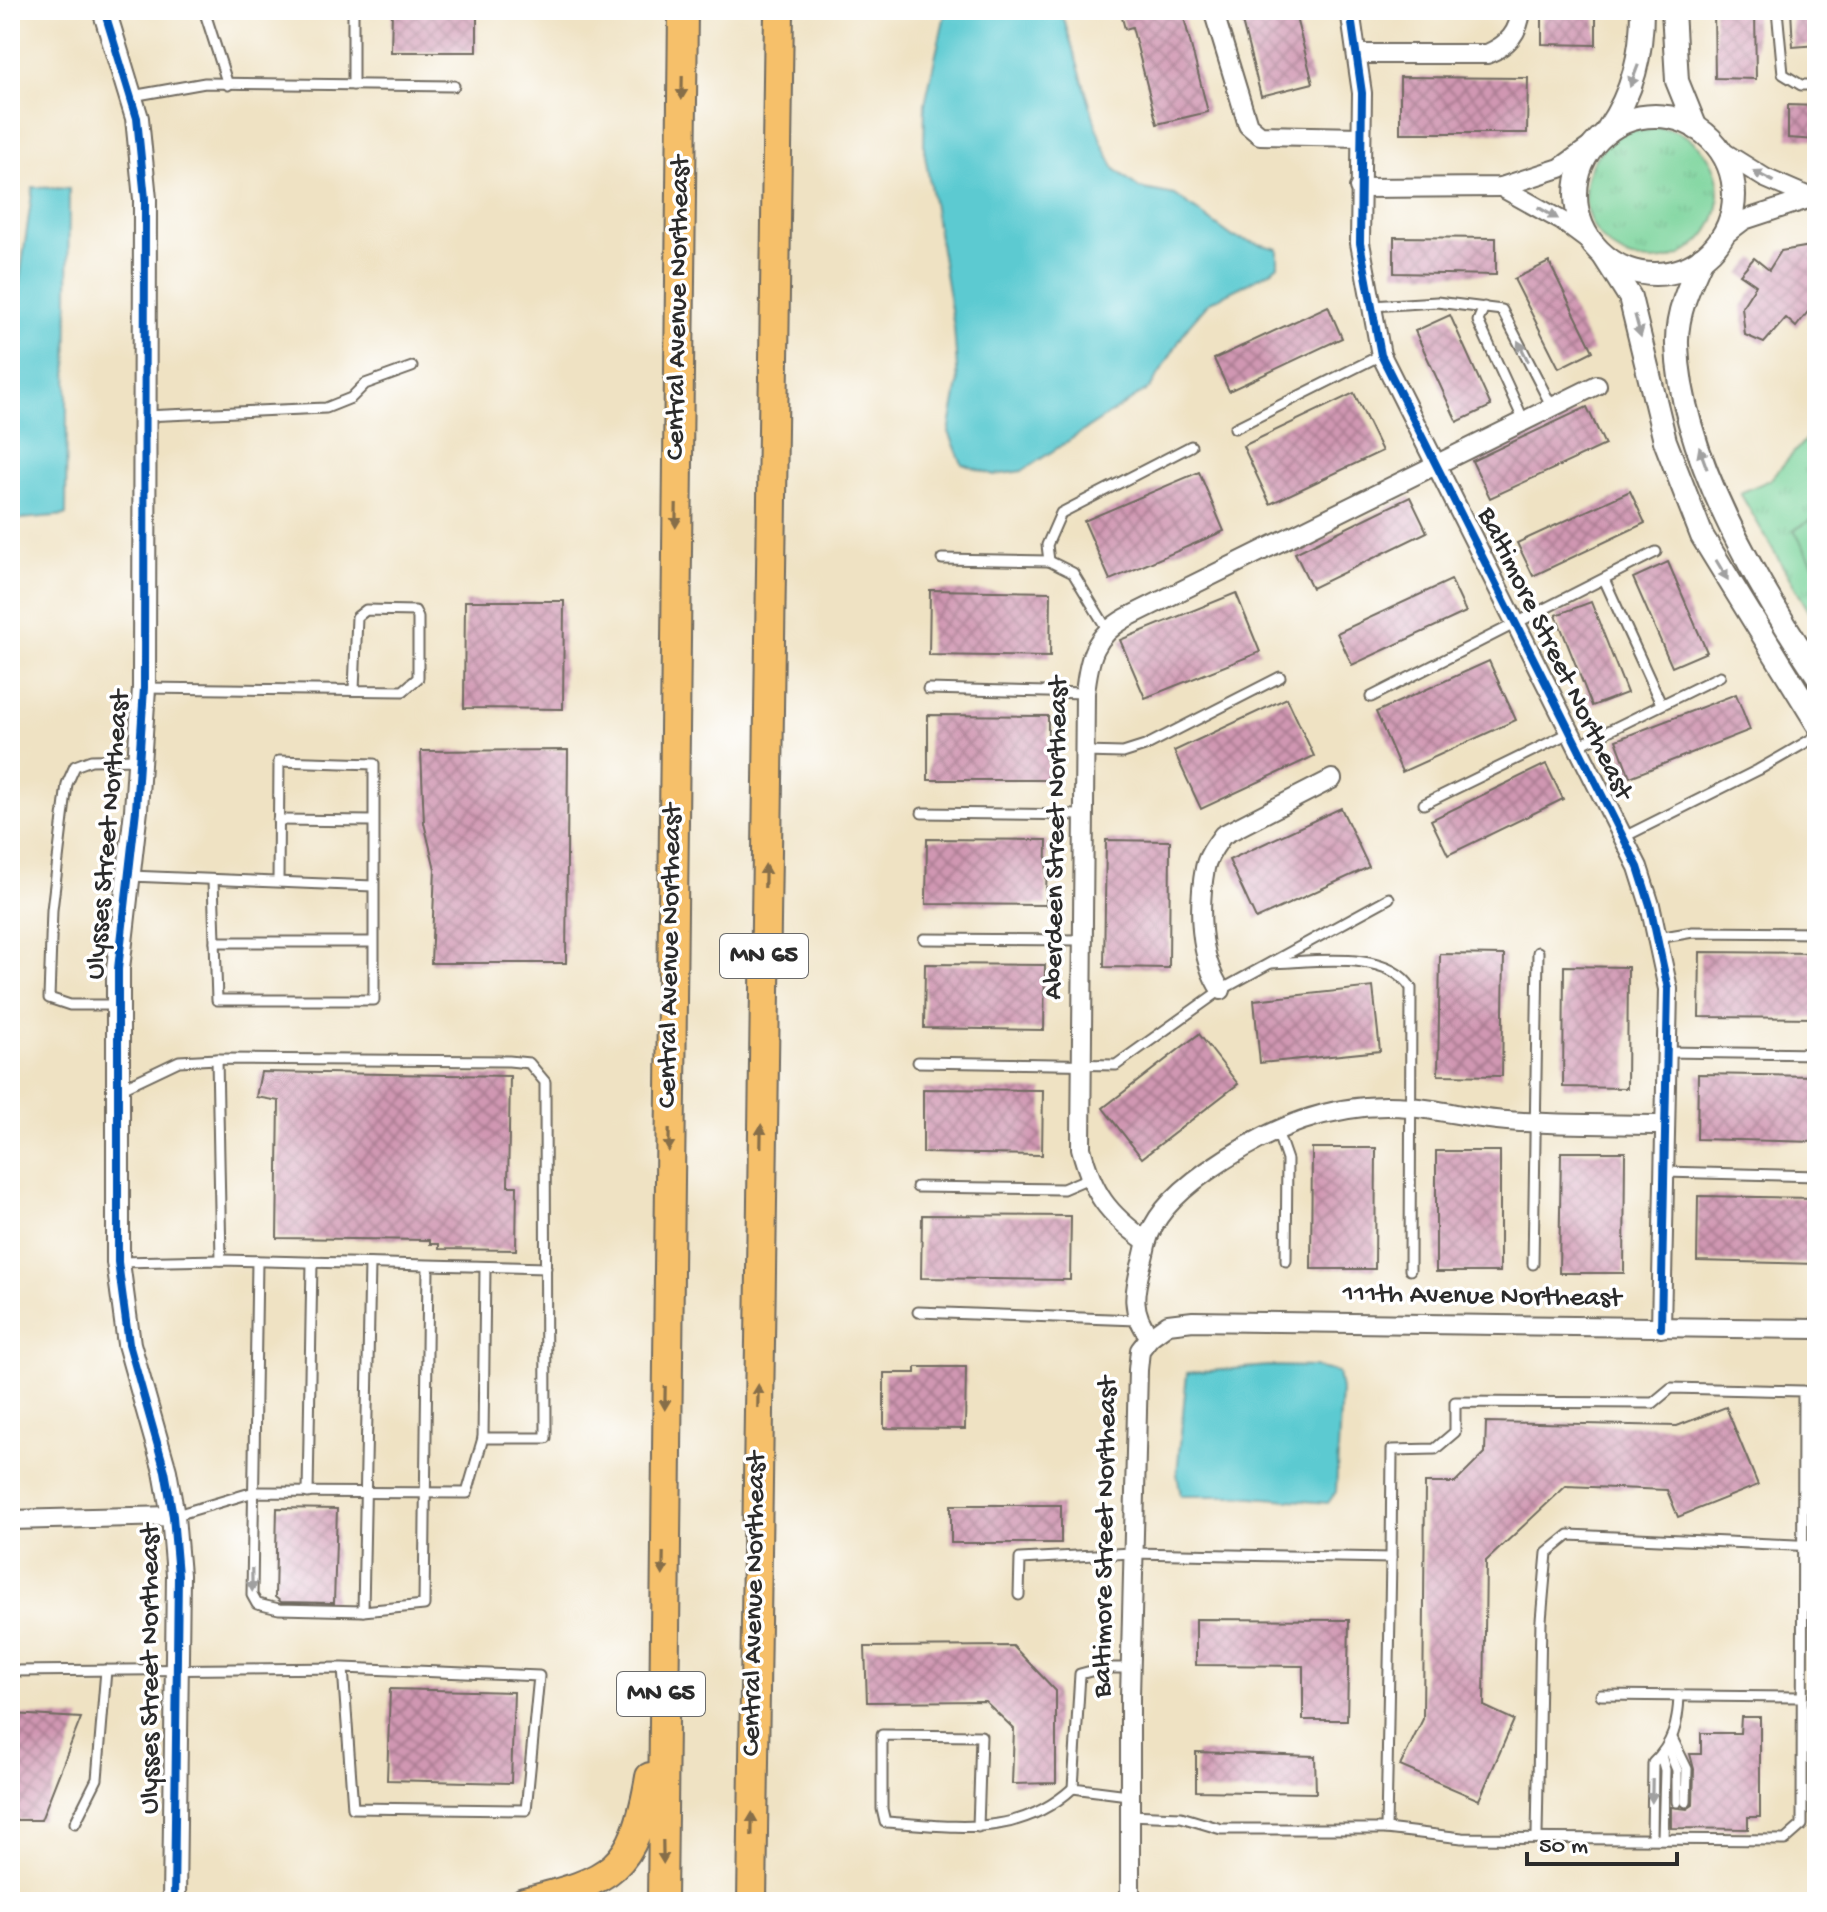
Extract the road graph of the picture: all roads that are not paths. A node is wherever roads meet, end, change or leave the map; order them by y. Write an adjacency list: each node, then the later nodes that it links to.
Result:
1 (104, 10): 17 (street, Ulysses Street Northeast)
2 (204, 10): 13 (lane)
3 (353, 10): 14 (lane)
4 (683, 10): 133 (highway, Central Avenue Northeast / MN 65, one-way to 133)
5 (779, 10): 148 (highway, Central Avenue Northeast / MN 65, one-way to 5)
6 (1213, 10): 19 (street)
7 (1350, 10): 12 (street, Baltimore Street Northeast)
8 (1521, 10): 12 (street)
9 (1642, 10): 20 (street, one-way to 20)
10 (1673, 10): 18 (street)
11 (1777, 10): 15 (lane)
12 (1358, 54): 19 (street, Baltimore Street Northeast)
13 (228, 85): 14 (lane); 17 (lane)
14 (353, 85): 16 (lane)
15 (1817, 85)
16 (454, 86)
17 (132, 96): 34 (street, Ulysses Street Northeast)
18 (1696, 128): 20 (street); 21 (street)
19 (1361, 137): 23 (street, Baltimore Street Northeast)
20 (1599, 139): 22 (street); 26 (street)
21 (1720, 150): 24 (street, one-way to 21); 25 (street)
22 (1501, 187): 23 (street); 26 (street, one-way to 26)
23 (1359, 188): 28 (street, Baltimore Street Northeast)
24 (1813, 196): 25 (street)
25 (1723, 236): 27 (street)
26 (1598, 250): 27 (street); 54 (street, one-way to 54)
27 (1702, 258): 45 (street, one-way to 27)
28 (1372, 306): 29 (lane); 30 (street, Baltimore Street Northeast)
29 (1484, 307): 33 (lane, one-way to 29); 35 (lane)
30 (1381, 355): 36 (lane); 38 (street, Baltimore Street Northeast)
31 (412, 367): 34 (lane)
32 (1597, 385): 33 (street)
33 (1552, 407): 35 (street)
34 (144, 416): 48 (street, Ulysses Street Northeast)
35 (1524, 421): 38 (street)
36 (1235, 428)
37 (1191, 446): 41 (lane)
38 (1436, 464): 43 (street, Baltimore Street Northeast); 44 (street)
39 (1656, 552): 42 (lane)
40 (942, 559): 41 (lane)
41 (1049, 561): 44 (lane)
42 (1604, 579): 43 (lane); 53 (lane)
43 (1514, 625): 52 (lane); 56 (street, Baltimore Street Northeast)
44 (1107, 629): 51 (street, Aberdeen Street Northeast)
45 (1817, 675)
46 (1720, 676): 53 (lane)
47 (1280, 677): 57 (lane)
48 (144, 688): 50 (lane); 58 (street, Ulysses Street Northeast)
49 (928, 689): 51 (lane)
50 (354, 690): 50 (lane)
51 (1085, 693): 57 (street, Aberdeen Street Northeast)
52 (1371, 697)
53 (1661, 704): 56 (lane)
54 (1817, 723)
55 (1817, 736): 65 (lane)
56 (1573, 740): 60 (lane); 65 (street, Baltimore Street Northeast)
57 (1084, 752): 62 (street, Aberdeen Street Northeast)
58 (141, 758): 66 (street, Ulysses Street Northeast); 80 (lane)
59 (1332, 779): 79 (street)
60 (1424, 804)
61 (922, 813): 62 (lane)
62 (1084, 815): 74 (street, Aberdeen Street Northeast)
63 (278, 820): 64 (lane); 64 (lane); 68 (lane)
64 (373, 821): 69 (lane)
65 (1622, 838): 72 (street, Baltimore Street Northeast)
66 (127, 875): 67 (lane); 80 (street, Ulysses Street Northeast)
67 (213, 881): 68 (lane); 75 (lane)
68 (278, 881): 69 (lane)
69 (373, 886): 76 (lane)
70 (1389, 898): 78 (lane)
71 (1817, 933): 72 (lane)
72 (1658, 938): 81 (street, Baltimore Street Northeast)
73 (924, 939): 74 (lane)
74 (1083, 940): 85 (street, Aberdeen Street Northeast)
75 (215, 942): 76 (lane); 76 (lane)
76 (371, 942)
77 (1538, 952): 88 (lane)
78 (1268, 963): 79 (lane); 87 (lane)
79 (1221, 990): 85 (lane)
80 (118, 1005): 86 (street, Ulysses Street Northeast)
81 (1666, 1052): 82 (lane); 89 (street, Baltimore Street Northeast)
82 (1817, 1054)
83 (217, 1059): 86 (lane); 96 (lane); 105 (lane)
84 (918, 1062): 85 (lane)
85 (1080, 1064): 93 (street, Aberdeen Street Northeast)
86 (117, 1090): 99 (street, Ulysses Street Northeast)
87 (1410, 1107): 88 (street); 90 (street); 106 (lane)
88 (1534, 1122): 89 (street); 102 (lane)
89 (1665, 1125): 91 (street, Baltimore Street Northeast)
90 (1276, 1128): 95 (street); 98 (lane)
91 (1665, 1172): 92 (lane); 109 (street, Baltimore Street Northeast)
92 (1817, 1176)
93 (1089, 1178): 94 (lane); 95 (street, Aberdeen Street Northeast)
94 (917, 1187)
95 (1146, 1241): 108 (street)
96 (221, 1260): 97 (lane); 99 (lane)
97 (257, 1261): 100 (lane); 113 (lane)
98 (1286, 1261)
99 (118, 1262): 117 (street, Ulysses Street Northeast)
100 (312, 1262): 101 (lane); 115 (lane)
101 (370, 1264): 103 (lane); 116 (lane)
102 (1533, 1264)
103 (428, 1266): 104 (lane); 114 (lane)
104 (485, 1268): 105 (lane); 112 (lane)
105 (546, 1268): 112 (lane)
106 (1410, 1270)
107 (918, 1312): 108 (lane)
108 (1137, 1320): 111 (street)
109 (1661, 1328): 110 (street, 111th Avenue Northeast); 111 (street, 111th Avenue Northeast)
110 (1817, 1329)
111 (1150, 1337): 121 (street, Baltimore Street Northeast)
112 (483, 1438): 114 (lane)
113 (254, 1492): 115 (lane); 117 (lane); 124 (lane, one-way to 124)
114 (424, 1492): 116 (lane); 124 (lane)
115 (308, 1493): 116 (lane)
116 (367, 1493): 124 (lane)
117 (173, 1516): 118 (street); 127 (street, Ulysses Street Northeast)
118 (10, 1520)
119 (1802, 1545): 120 (lane); 122 (lane); 132 (lane); 142 (lane)
120 (1817, 1546)
121 (1132, 1553): 122 (lane); 123 (lane); 126 (street, Baltimore Street Northeast)
122 (1391, 1558): 141 (lane)
123 (1019, 1595)
124 (363, 1611)
125 (343, 1668): 125 (lane); 127 (lane)
126 (1130, 1668): 136 (lane); 137 (street, Baltimore Street Northeast)
127 (178, 1669): 128 (lane); 145 (street, Ulysses Street Northeast)
128 (106, 1670): 129 (lane); 139 (lane)
129 (10, 1671)
130 (1601, 1695): 131 (lane)
131 (1679, 1696): 132 (lane); 134 (lane)
132 (1801, 1697): 144 (lane)
133 (661, 1713): 146 (highway); 147 (highway, Central Avenue Northeast / MN 65, one-way to 147)
134 (1672, 1738): 135 (lane); 135 (lane)
135 (1665, 1752): 143 (lane, one-way to 143); 144 (lane)
136 (1073, 1788): 137 (lane); 140 (lane)
137 (1128, 1795): 138 (street, Baltimore Street Northeast)
138 (1128, 1815): 141 (lane); 149 (street, Baltimore Street Northeast)
139 (75, 1823)
140 (978, 1827): 140 (lane)
141 (1386, 1829): 142 (lane)
142 (1537, 1835): 143 (lane)
143 (1652, 1838): 144 (lane)
144 (1663, 1838)
145 (174, 1902)
146 (524, 1902)
147 (662, 1902)
148 (752, 1902)
149 (1130, 1902)

